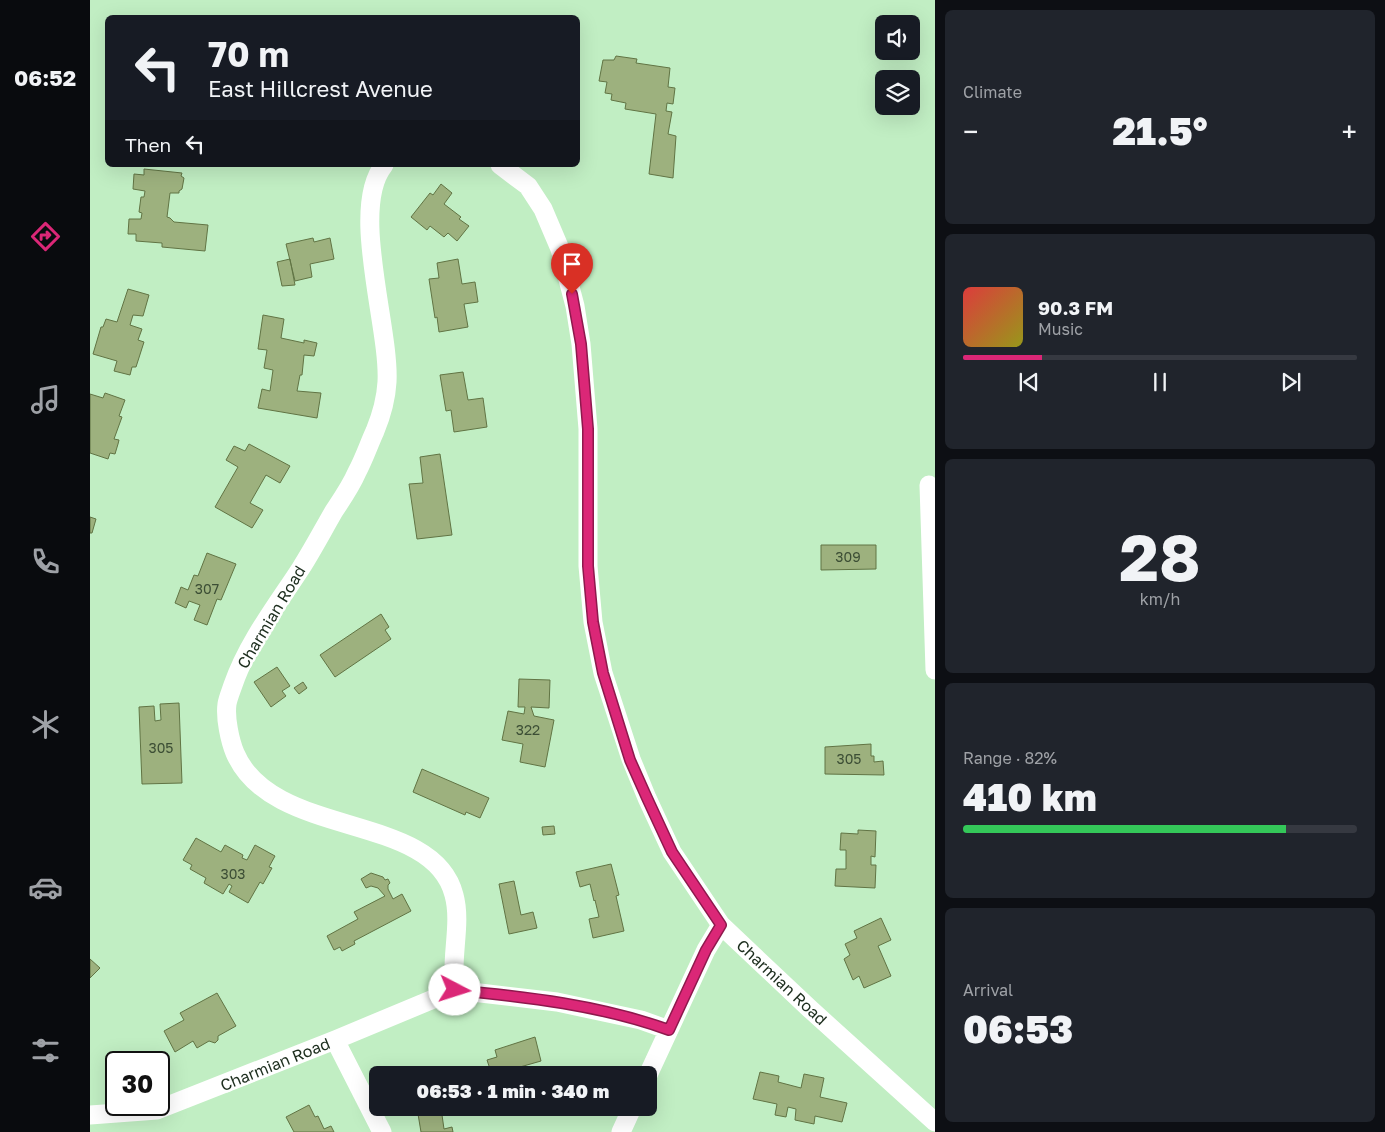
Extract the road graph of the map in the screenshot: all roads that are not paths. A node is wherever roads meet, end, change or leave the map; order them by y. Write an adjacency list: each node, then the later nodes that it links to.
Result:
1 (383, 167): 6 (street, Charmian Road)
2 (503, 167): 5 (street, Charmian Road)
3 (929, 485): 4 (street)
4 (935, 670)
5 (721, 925): 7 (street); 12 (street, Charmian Road)
6 (455, 990): 7 (street, Charmian Road); 8 (street, Charmian Road)
7 (669, 1030): 9 (street)
8 (335, 1040): 10 (street, Charmian Road); 13 (street)
9 (652, 1066)
10 (90, 1115)
11 (628, 1116): 14 (street)
12 (935, 1122)
13 (382, 1132)
14 (620, 1132)

